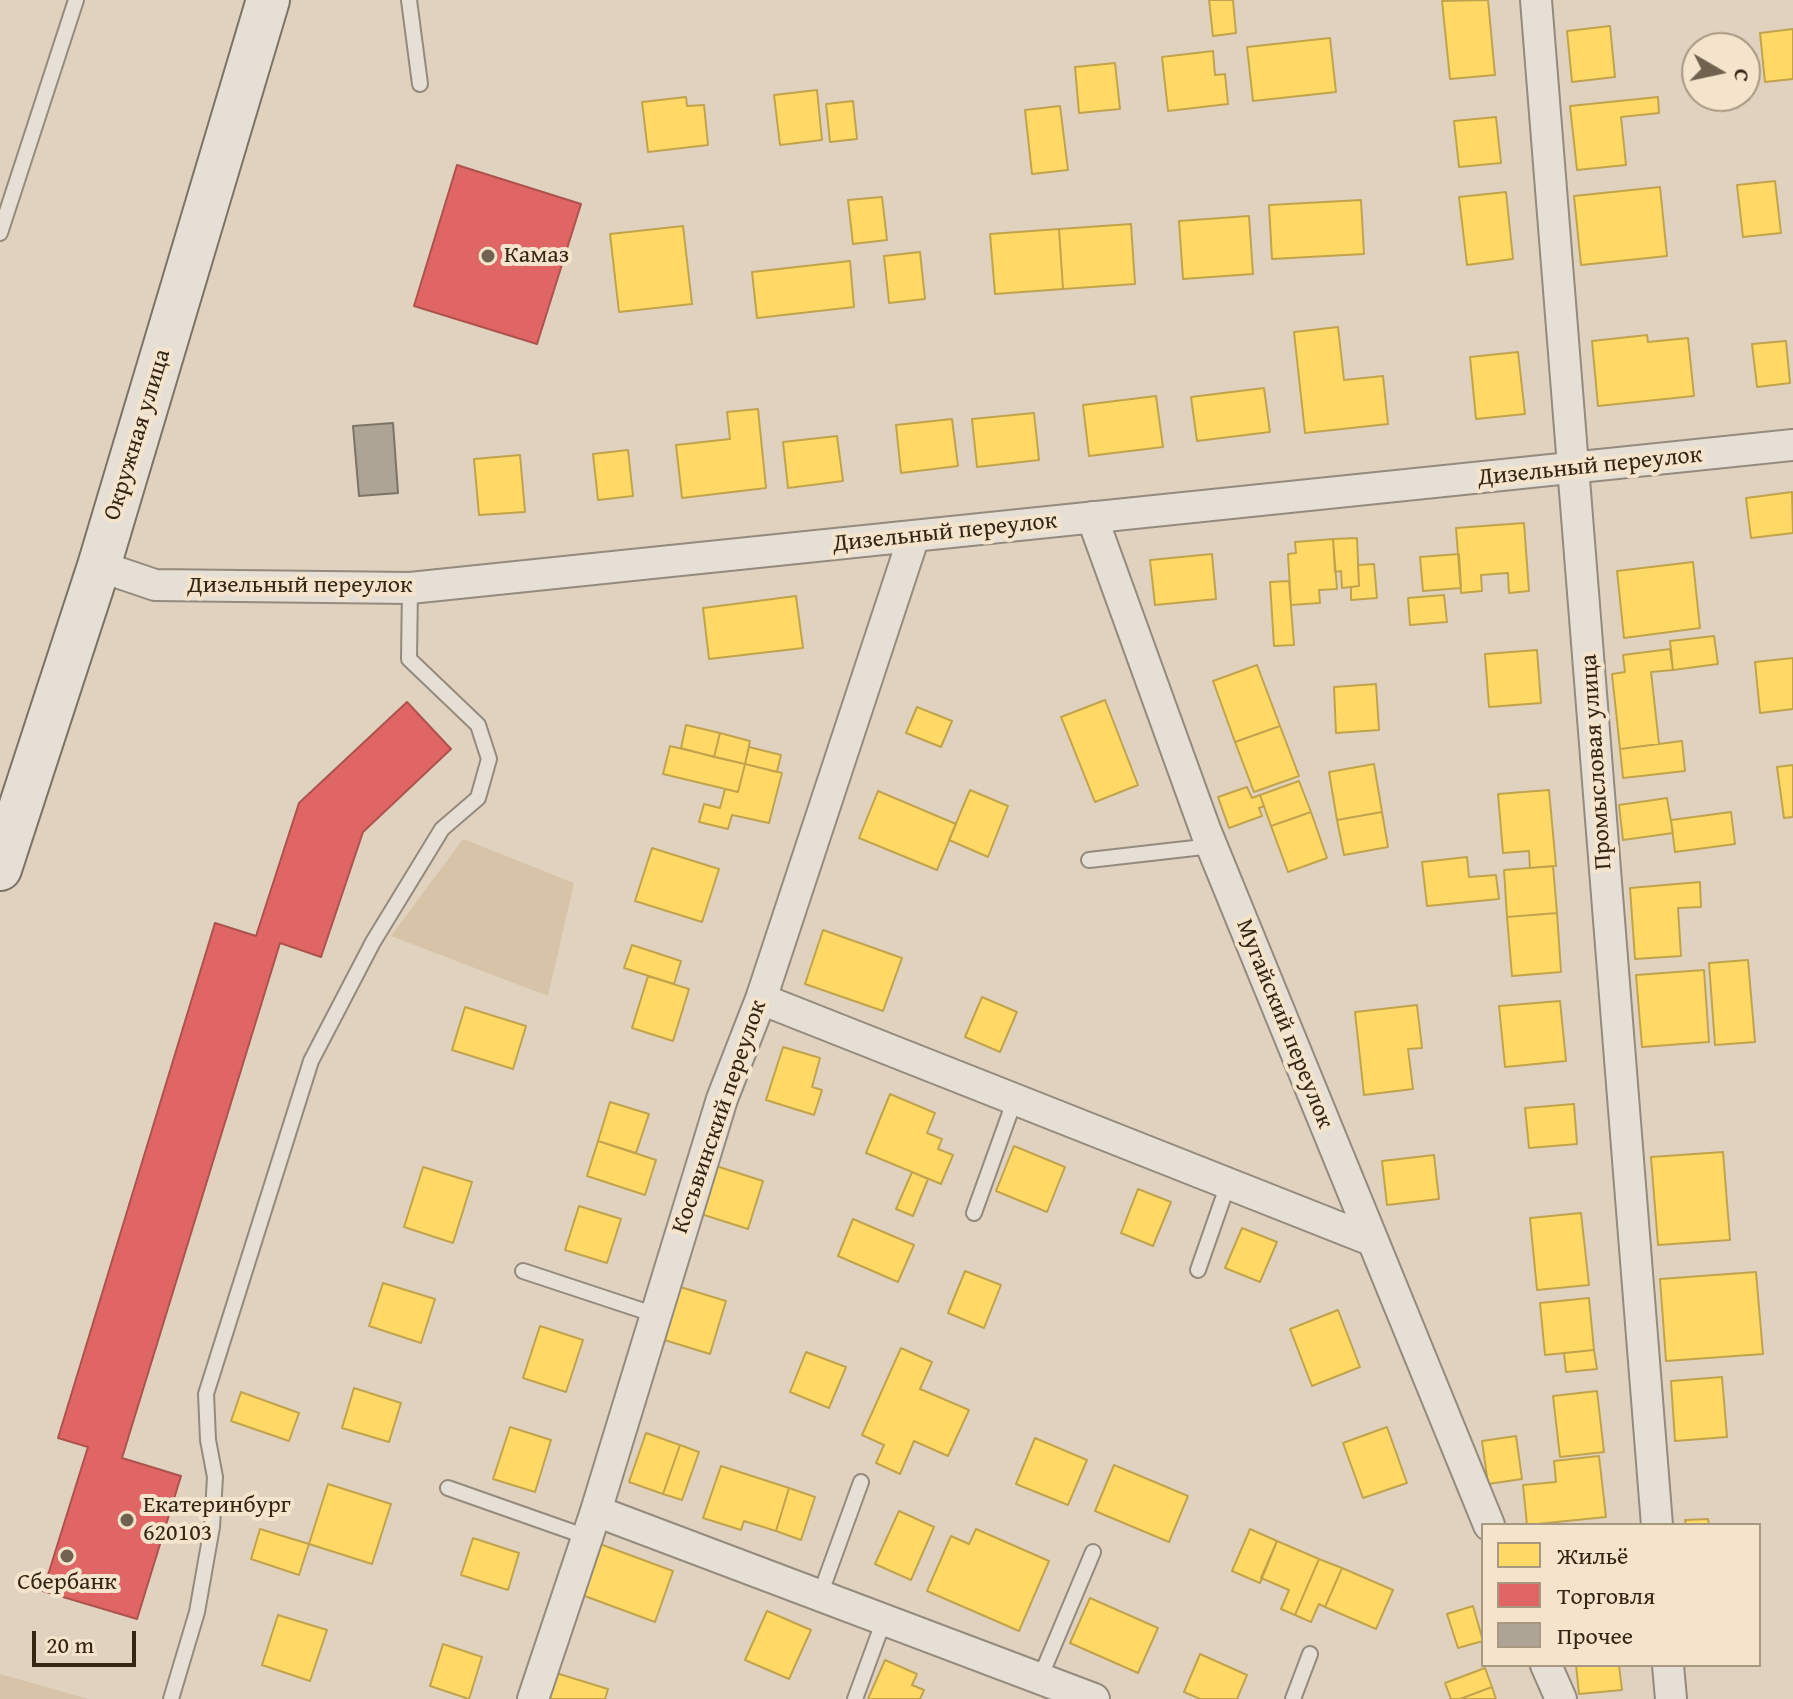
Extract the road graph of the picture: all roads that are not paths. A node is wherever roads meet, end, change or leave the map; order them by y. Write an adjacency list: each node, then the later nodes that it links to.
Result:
1 (76, 0): 6 (lane)
2 (268, 0): 11 (main road, Окружная улица)
3 (409, 0): 5 (lane)
4 (1536, 0): 8 (street, Промысловая улица)
5 (420, 84)
6 (0, 233)
7 (1793, 445): 8 (street, Дизельный переулок)
8 (1574, 470): 9 (street, Дизельный переулок); 27 (street, Промысловая улица)
9 (1092, 517): 10 (street, Дизельный переулок); 13 (street, Мугайский переулок)
10 (914, 536): 12 (street, Дизельный переулок); 16 (street, Косьвинский переулок)
11 (99, 566): 12 (street, Дизельный переулок); 15 (main road, Окружная улица)
12 (410, 588): 36 (lane)
13 (1212, 846): 14 (lane); 20 (street, Мугайский переулок)
14 (1089, 860)
15 (0, 869)
16 (761, 999): 17 (street); 23 (street, Косьвинский переулок)
17 (1015, 1099): 18 (street); 19 (lane)
18 (1228, 1184): 20 (street); 21 (lane)
19 (974, 1213)
20 (1371, 1240): 26 (street, Мугайский переулок)
21 (1198, 1270)
22 (523, 1271): 23 (lane)
23 (656, 1315): 28 (street, Косьвинский переулок)
24 (861, 1482): 30 (lane)
25 (448, 1488): 28 (lane)
26 (1488, 1523)
27 (1657, 1523)
28 (591, 1524): 30 (street); 37 (street, Косьвинский переулок)
29 (1093, 1552): 35 (lane)
30 (820, 1595): 31 (street)
31 (884, 1620): 35 (street); 38 (lane)
32 (1310, 1654): 40 (lane)
33 (1547, 1667): 41 (street)
34 (1668, 1667): 42 (street)
35 (1040, 1678): 39 (street)
36 (171, 1699)
37 (533, 1699)
38 (855, 1699)
39 (1094, 1699)
40 (1293, 1699)
41 (1561, 1699)
42 (1671, 1699)

